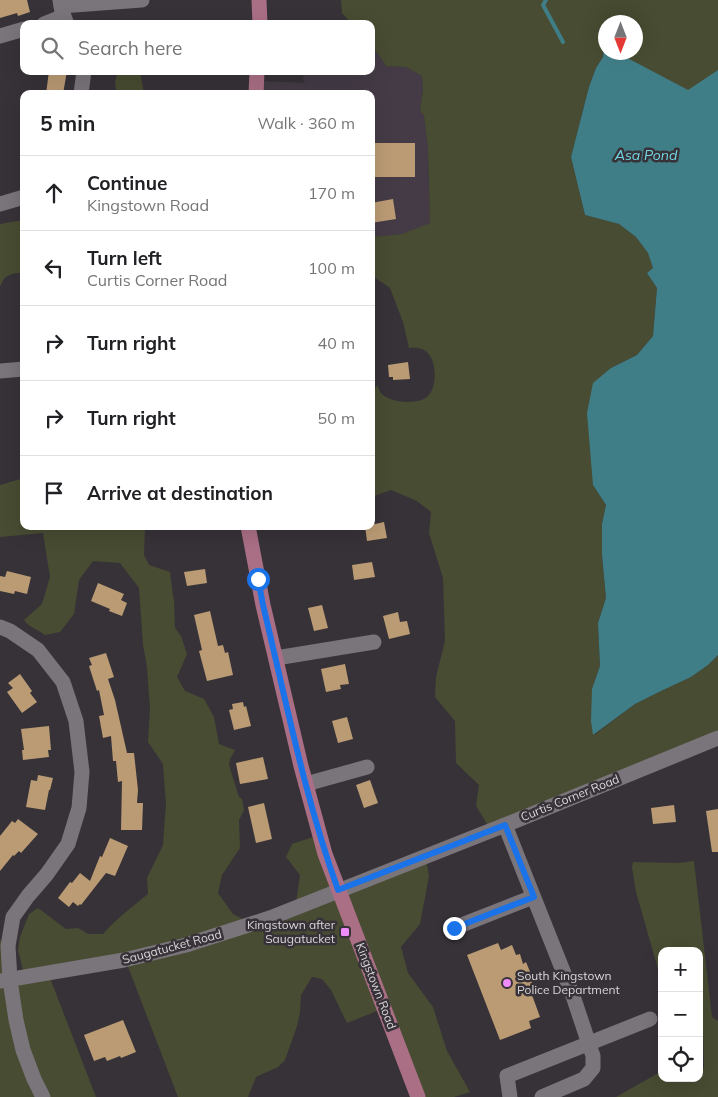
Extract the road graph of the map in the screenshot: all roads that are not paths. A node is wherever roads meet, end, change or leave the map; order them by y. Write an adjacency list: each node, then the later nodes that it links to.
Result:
1 (142, 0): 3 (street)
2 (259, 0): 5 (main road)
3 (63, 12): 4 (street)
4 (50, 20)
5 (260, 20)
6 (20, 30): 7 (street)
7 (0, 36)
8 (83, 75): 10 (street)
9 (257, 75): 11 (main road)
10 (82, 90)
11 (256, 90)
12 (20, 198): 13 (street)
13 (0, 204)
14 (20, 369): 15 (street)
15 (0, 371)
16 (249, 530): 19 (main road, Kingstown Road)
17 (0, 627): 27 (street)
18 (374, 642): 19 (street)
19 (276, 658): 22 (main road, Kingstown Road)
20 (718, 738): 23 (street, Curtis Corner Road)
21 (367, 767): 22 (street)
22 (306, 784): 24 (main road, Kingstown Road)
23 (505, 825): 24 (street, Curtis Corner Road); 25 (street)
24 (338, 890): 27 (street, Saugatucket Road); 31 (main road, Kingstown Road)
25 (534, 897): 26 (street); 29 (street)
26 (454, 928)
27 (5, 980): 30 (street)
28 (650, 1019): 29 (street)
29 (590, 1043): 32 (street); 33 (street)
30 (43, 1097)
31 (418, 1097)
32 (510, 1097)
33 (542, 1097)

